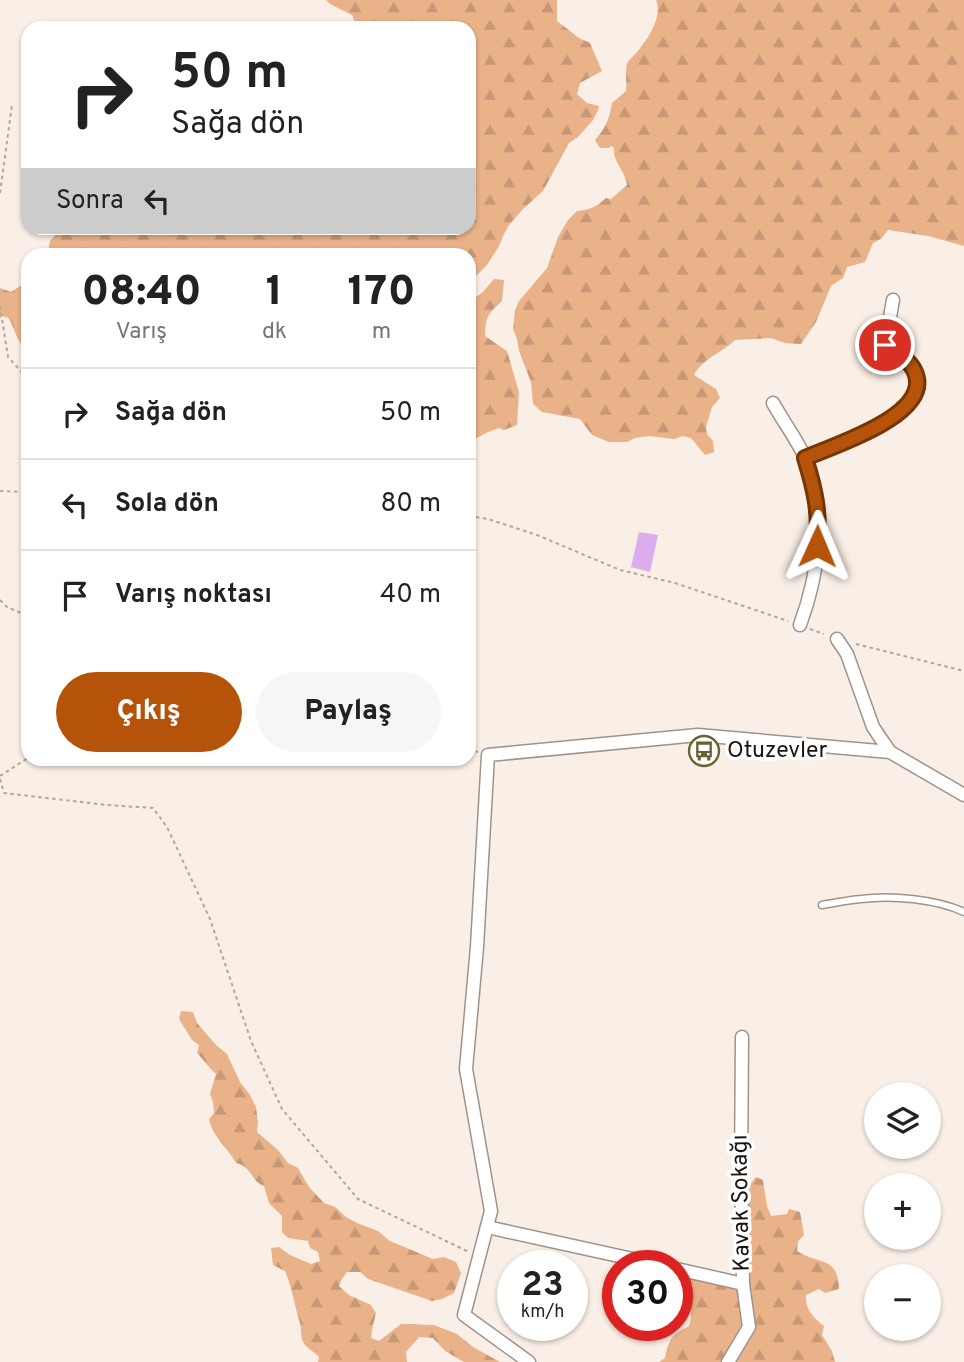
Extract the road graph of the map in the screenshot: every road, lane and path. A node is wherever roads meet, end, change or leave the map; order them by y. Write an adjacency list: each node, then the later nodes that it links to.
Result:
1 (12, 105): 2 (path)
2 (0, 193)
3 (893, 300): 7 (street)
4 (0, 306): 5 (path)
5 (21, 371)
6 (773, 402): 7 (street)
7 (805, 458): 13 (street)
8 (0, 491): 9 (path)
9 (21, 492)
10 (476, 517): 13 (path)
11 (0, 600): 12 (path)
12 (21, 613)
13 (800, 625): 14 (path)
14 (837, 639): 15 (path); 16 (street)
15 (964, 671)
16 (890, 752): 19 (street); 23 (street)
17 (21, 763): 18 (path)
18 (0, 778): 25 (path)
19 (964, 795)
20 (822, 905): 21 (lane)
21 (964, 912)
22 (742, 1037): 27 (street, Kavak Sokağı)
23 (487, 1227): 24 (street); 25 (street)
24 (602, 1252)
25 (479, 1256): 28 (street)
26 (693, 1273): 27 (street)
27 (743, 1284): 29 (street, Kavak Sokağı)
28 (528, 1362)
29 (728, 1362)

